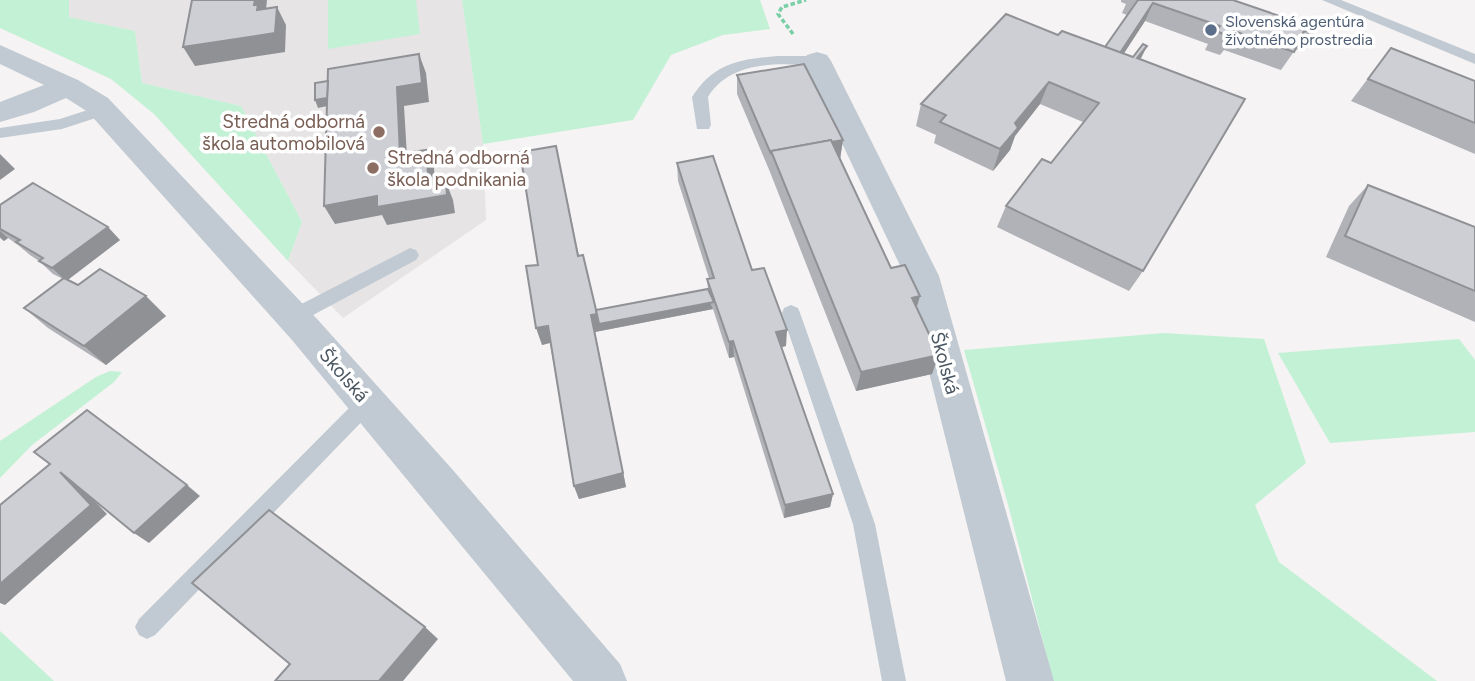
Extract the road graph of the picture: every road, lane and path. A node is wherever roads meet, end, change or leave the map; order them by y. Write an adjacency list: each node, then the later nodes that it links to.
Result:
1 (806, 0): 5 (path)
2 (1329, 0): 4 (lane)
3 (0, 53): 6 (street, Školská)
4 (1475, 59)
5 (817, 61): 9 (lane); 18 (street, Školská)
6 (68, 86): 7 (street, Školská); 8 (street)
7 (103, 110): 10 (lane); 13 (street, Školská)
8 (0, 111)
9 (703, 125)
10 (0, 134)
11 (410, 255): 13 (lane)
12 (791, 313): 17 (lane)
13 (293, 317): 14 (street, Školská)
14 (368, 402): 15 (lane); 16 (street, Školská)
15 (147, 627)
16 (603, 681)
17 (894, 681)
18 (1030, 681)

